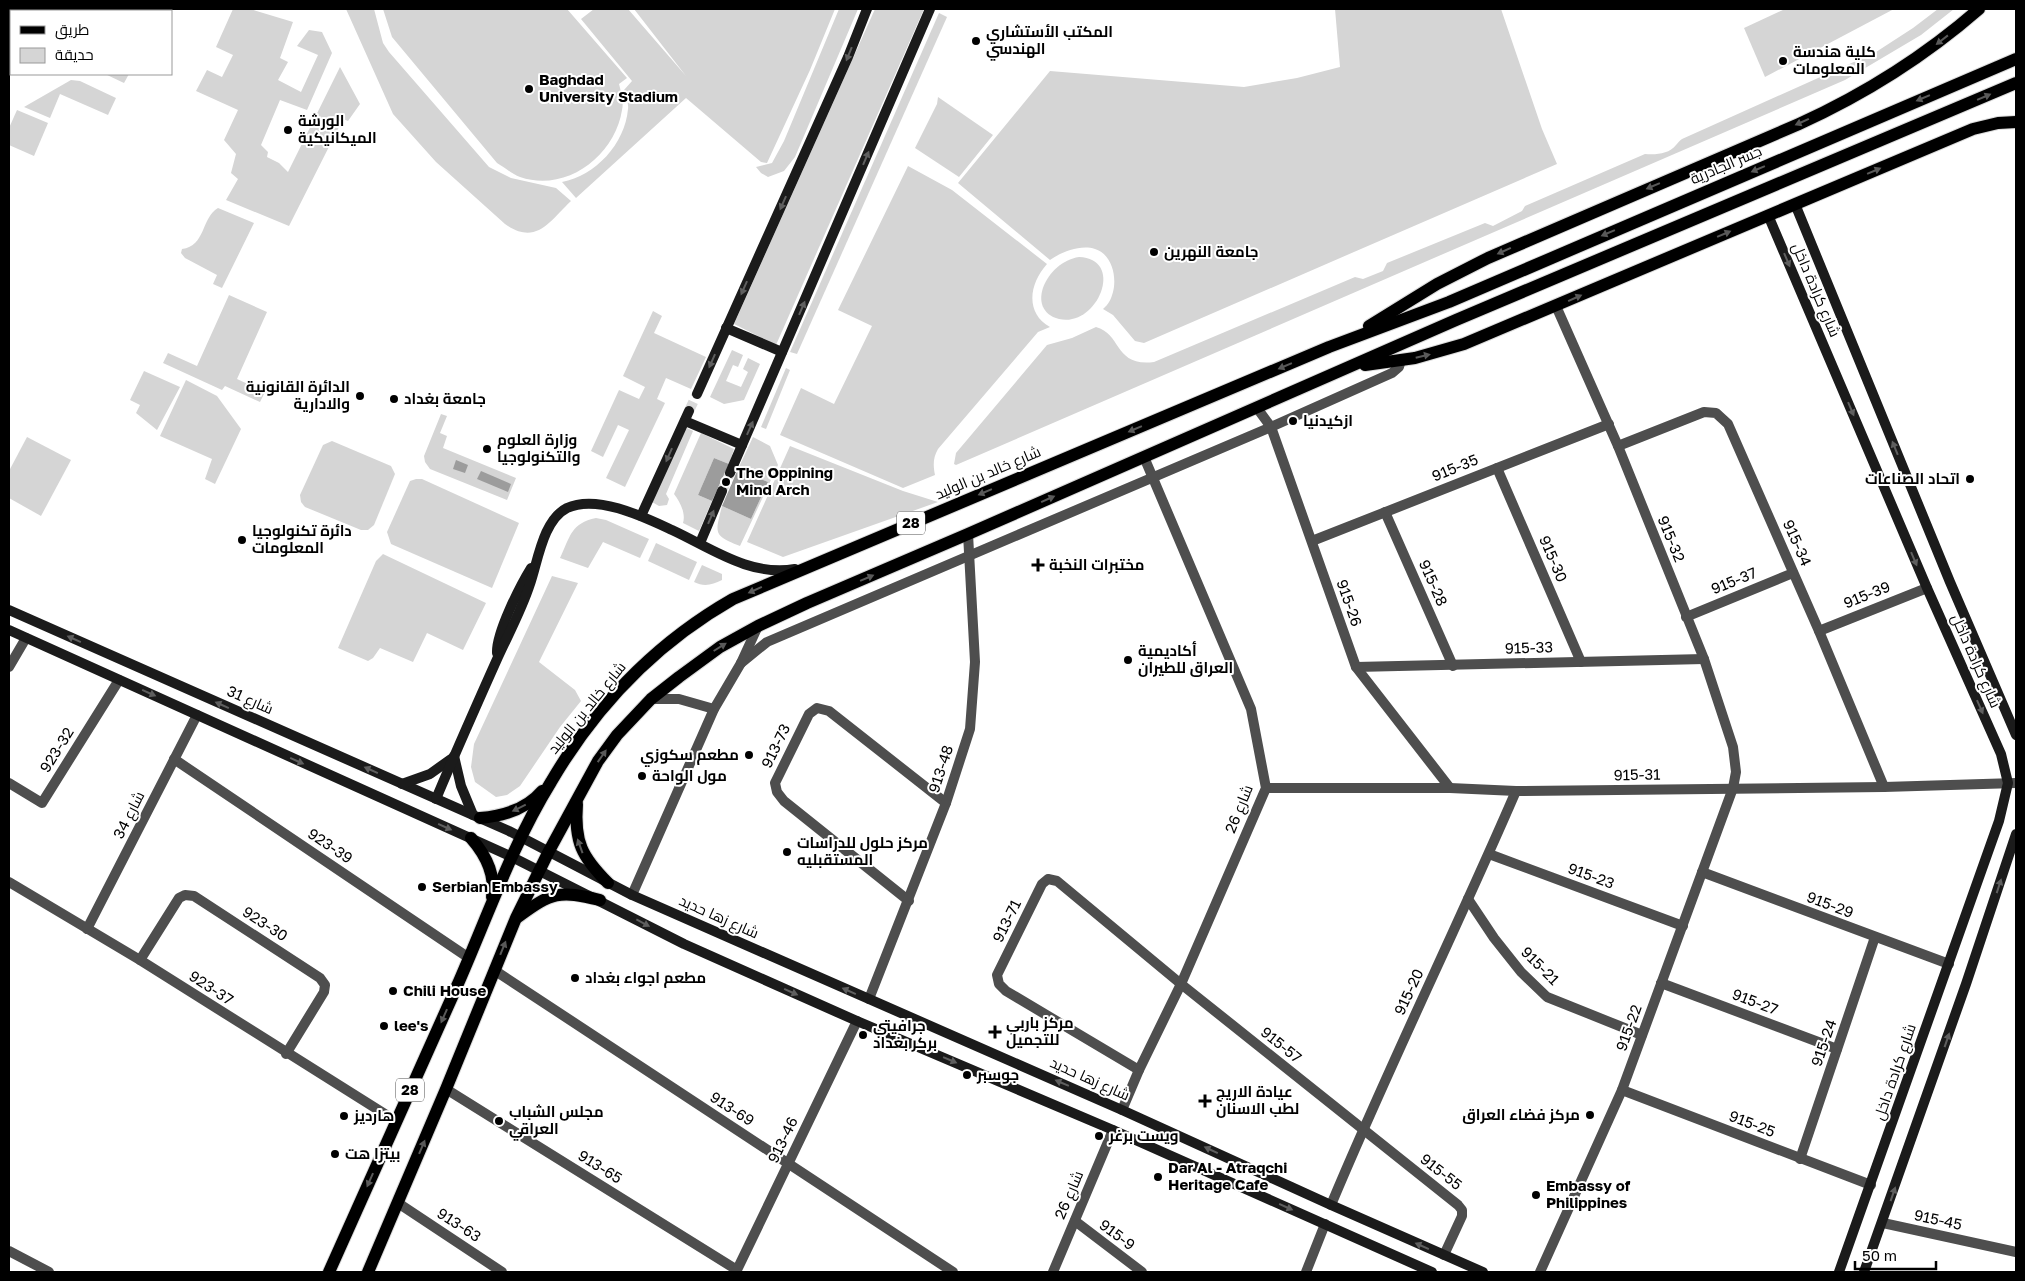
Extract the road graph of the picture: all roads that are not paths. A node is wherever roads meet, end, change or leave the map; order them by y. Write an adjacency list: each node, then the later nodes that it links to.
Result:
1 (866, 9): 10 (street, one-way to 10)
2 (930, 9): 12 (street, one-way to 2)
3 (1979, 9): 11 (main road, one-way to 11)
4 (2016, 58): 11 (main road, جسر الجادرية, one-way to 11)
5 (2016, 84): 14 (main road, one-way to 5)
6 (2016, 122): 7 (main road, one-way to 6)
7 (1795, 204): 8 (main road); 53 (street, شارع كرادة داخل, one-way to 7)
8 (1768, 215): 9 (main road, one-way to 8); 36 (street, شارع كرادة داخل, one-way to 36)
9 (1556, 306): 13 (main road, one-way to 9); 19 (street, 915-32)
10 (726, 328): 12 (street); 15 (street, one-way to 15)
11 (1329, 346): 34 (main road, شارع خالد بن الوليد / 28, one-way to 34)
12 (782, 352): 21 (street, one-way to 12)
13 (1401, 360): 14 (main road); 20 (street)
14 (1341, 371): 16 (main road, 28)
15 (696, 394)
16 (1257, 408): 20 (street, 915-26); 23 (main road, 28)
17 (689, 411): 18 (street)
18 (685, 421): 21 (street); 29 (street, one-way to 29)
19 (1608, 424): 22 (street, 915-32); 24 (street, 915-35)
20 (1271, 427): 26 (street); 31 (street, 915-26)
21 (742, 445): 25 (street)
22 (1618, 446): 35 (street, 915-34); 38 (street, 915-32)
23 (1144, 457): 26 (street, شارع 26); 30 (main road, 28, one-way to 23)
24 (1497, 468): 28 (street, 915-35); 45 (street, 915-30)
25 (730, 473)
26 (1154, 477): 33 (street); 61 (street, شارع 26)
27 (722, 491): 32 (street, one-way to 27)
28 (1385, 512): 31 (street, 915-35); 46 (street, 915-28)
29 (641, 516): 32 (street); 54 (street)
30 (968, 534): 33 (street, 913-48); 39 (main road, 28, one-way to 30)
31 (1312, 541): 48 (street, 915-26)
32 (700, 543): 34 (street)
33 (969, 556): 44 (street); 67 (street, 913-48)
34 (820, 562): 56 (main road, شارع خالد بن الوليد / 28, one-way to 56)
35 (1793, 572): 38 (street, 915-37); 41 (street, 915-34)
36 (1926, 588): 41 (street, 915-39); 57 (street, شارع كرادة داخل, one-way to 57)
37 (9, 610): 59 (street, شارع 31, one-way to 37)
38 (1686, 616): 43 (street, 915-32)
39 (758, 626): 44 (street); 50 (main road, 28, one-way to 39)
40 (9, 630): 42 (street)
41 (1819, 631): 60 (street, 915-34)
42 (26, 638): 47 (street); 49 (street)
43 (1704, 659): 45 (street, 915-33); 63 (street, 915-32)
44 (741, 662): 51 (street)
45 (1580, 662): 46 (street, 915-33)
46 (1454, 666): 48 (street, 915-33)
47 (9, 667)
48 (1356, 667): 62 (street, 915-26)
49 (118, 680): 52 (street, one-way to 52); 58 (street, 923-32)
50 (651, 699): 51 (street); 65 (main road, 28, one-way to 50)
51 (714, 709): 81 (street)
52 (197, 715): 55 (street, شارع 34); 71 (street, one-way to 71)
53 (2016, 735)
54 (454, 756): 59 (street); 66 (street); 68 (street)
55 (174, 759): 88 (street, شارع 34); 90 (street, 923-39)
56 (550, 782): 68 (main road, one-way to 68); 70 (main road, شارع خالد بن الوليد / 28)
57 (2012, 782): 60 (street, 915-31); 92 (street, شارع كرادة داخل)
58 (9, 783)
59 (402, 784): 66 (street, شارع 31)
60 (1884, 787): 63 (street, 915-31)
61 (1266, 788): 62 (street, 915-31); 95 (street, شارع 26)
62 (1450, 788): 64 (street, 915-31)
63 (1734, 788): 64 (street, 915-31); 77 (street, 915-22)
64 (1516, 791): 73 (street, 915-20)
65 (577, 798): 72 (main road, 28); 80 (main road, one-way to 65)
66 (436, 799): 68 (street, شارع 31)
67 (946, 803): 84 (street, 913-48); 84 (street, 913-73)
68 (476, 816): 70 (street, شارع 31)
69 (2016, 834): 114 (street, one-way to 69)
70 (522, 837): 72 (street, شارع زها حديد); 74 (main road, شارع خالد بن الوليد / 28)
71 (471, 838): 74 (street); 85 (main road)
72 (549, 850): 75 (street, شارع زها حديد); 76 (main road, 28)
73 (1489, 854): 82 (street, 915-20); 87 (street, 915-23)
74 (512, 857): 76 (street); 85 (main road, شارع خالد بن الوليد / 28)
75 (562, 858): 78 (street); 80 (street, شارع زها حديد)
76 (539, 870): 78 (street); 86 (main road, 28)
77 (1702, 872): 87 (street, 915-22); 89 (street, 915-29)
78 (552, 876): 83 (street)
79 (9, 882): 88 (street, 923-37)
80 (608, 883): 81 (street, شارع زها حديد)
81 (632, 895): 96 (street, شارع زها حديد, one-way to 81)
82 (1468, 898): 98 (street, 915-21); 106 (street, 915-20)
83 (600, 900): 86 (main road); 97 (street, one-way to 97)
84 (909, 901): 96 (street, 913-48)
85 (491, 907): 90 (main road, شارع خالد بن الوليد / 28)
86 (516, 918): 93 (main road, 28, one-way to 86)
87 (1683, 926): 94 (street, 915-22)
88 (87, 929): 91 (street, 923-37)
89 (1875, 937): 92 (street, 915-29); 99 (street, 915-24)
90 (469, 958): 105 (main road, شارع خالد بن الوليد / 28, one-way to 105)
91 (140, 960): 100 (street, 923-37); 100 (street, 923-30)
92 (1949, 964): 110 (street, شارع كرادة داخل)
93 (494, 970): 102 (main road, 28); 109 (street, 913-69)
94 (1662, 983): 98 (street, 915-22); 99 (street, 915-27)
95 (1181, 984): 101 (street, شارع 26); 101 (street, 913-71); 106 (street, 915-57)
96 (869, 999): 104 (street, شارع زها حديد, one-way to 96)
97 (856, 1021): 107 (street, one-way to 107); 109 (street, 913-46)
98 (1642, 1035): 103 (street, 915-22)
99 (1837, 1050): 108 (street, 915-24)
100 (286, 1054): 105 (street, 923-37)
101 (1139, 1070): 104 (street, شارع 26)
102 (446, 1089): 111 (main road, 28, one-way to 102); 119 (street, 913-65)
103 (1622, 1090): 108 (street, 915-25); 130 (street, 915-22)
104 (1122, 1110): 112 (street, شارع زها حديد, one-way to 104)
105 (396, 1121): 121 (main road, شارع خالد بن الوليد / 28, one-way to 121)
106 (1362, 1129): 112 (street, 915-20); 118 (street, 915-55)
107 (1113, 1130): 113 (street, شارع 26); 115 (street, one-way to 115)
108 (1800, 1158): 110 (street, 915-25)
109 (788, 1164): 119 (street, 913-46); 124 (street, 913-69)
110 (1871, 1185): 131 (street, شارع كرادة داخل)
111 (398, 1204): 122 (main road, 28); 123 (street, 913-63)
112 (1331, 1205): 118 (street, شارع زها حديد, one-way to 112)
113 (1074, 1221): 125 (street, شارع 26); 126 (street, 915-9)
114 (1883, 1223): 117 (street, 915-45); 132 (street)
115 (1325, 1224): 127 (street); 128 (street)
116 (9, 1251): 120 (street)
117 (2016, 1252)
118 (1444, 1255): 129 (street, شارع زها حديد)
119 (736, 1271)
120 (48, 1272)
121 (329, 1272)
122 (368, 1272)
123 (502, 1272)
124 (953, 1272)
125 (1053, 1272)
126 (1142, 1272)
127 (1306, 1272)
128 (1432, 1272)
129 (1483, 1272)
130 (1540, 1272)
131 (1839, 1272)
132 (1864, 1272)

